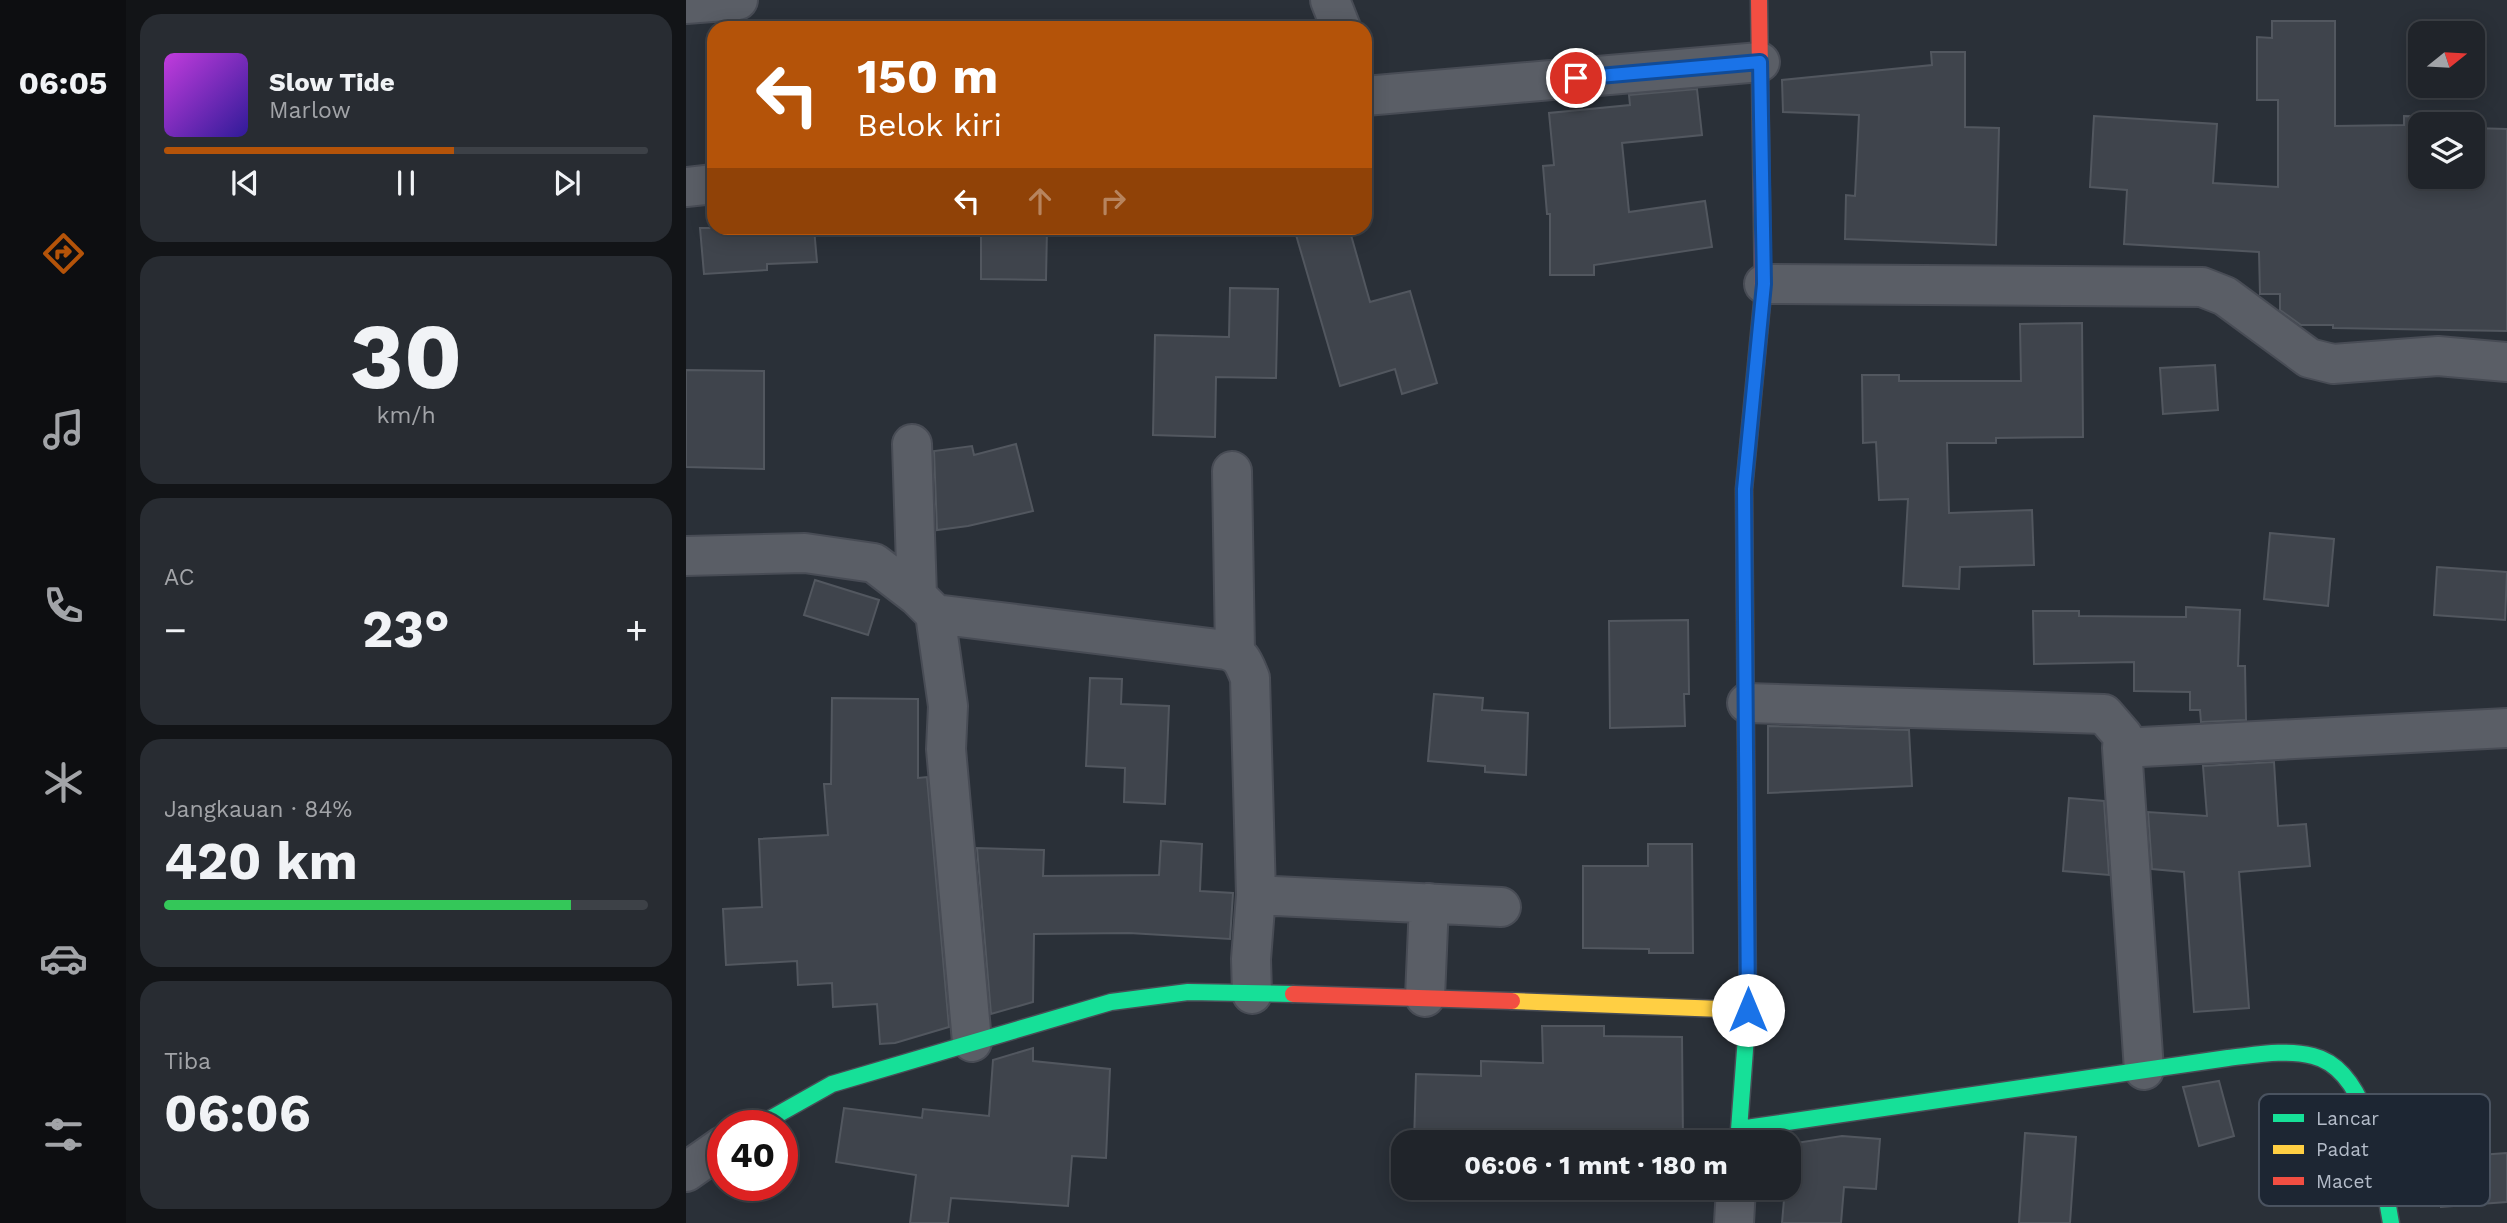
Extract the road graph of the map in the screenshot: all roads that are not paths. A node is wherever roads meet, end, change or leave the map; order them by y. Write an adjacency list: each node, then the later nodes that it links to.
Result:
1 (738, 0): 4 (street)
2 (1330, 0): 5 (street)
3 (1759, 0): 6 (street)
4 (686, 4)
5 (1338, 21)
6 (1760, 62): 7 (street); 10 (street)
7 (1372, 95)
8 (707, 185): 9 (street)
9 (686, 187)
10 (1764, 284): 11 (street); 17 (street)
11 (2507, 362)
12 (912, 444): 15 (street)
13 (1232, 471): 16 (street)
14 (686, 556): 15 (street)
15 (926, 605): 16 (street); 26 (street)
16 (1236, 652): 20 (street)
17 (1746, 703): 19 (street); 25 (street)
18 (2507, 728): 19 (street)
19 (2122, 748): 27 (street)
20 (1256, 895): 21 (street); 23 (street)
21 (1429, 903): 22 (street); 24 (street)
22 (1501, 907)
23 (1252, 994): 24 (street); 26 (street)
24 (1425, 998): 25 (street)
25 (1748, 1010): 30 (street)
26 (972, 1042): 29 (street)
27 (2144, 1070): 28 (street); 31 (street)
28 (2356, 1094)
29 (786, 1110)
30 (1739, 1130)
31 (1776, 1130)
32 (707, 1157): 33 (street)
33 (686, 1172)
34 (1735, 1200): 35 (street)
35 (1734, 1223)

